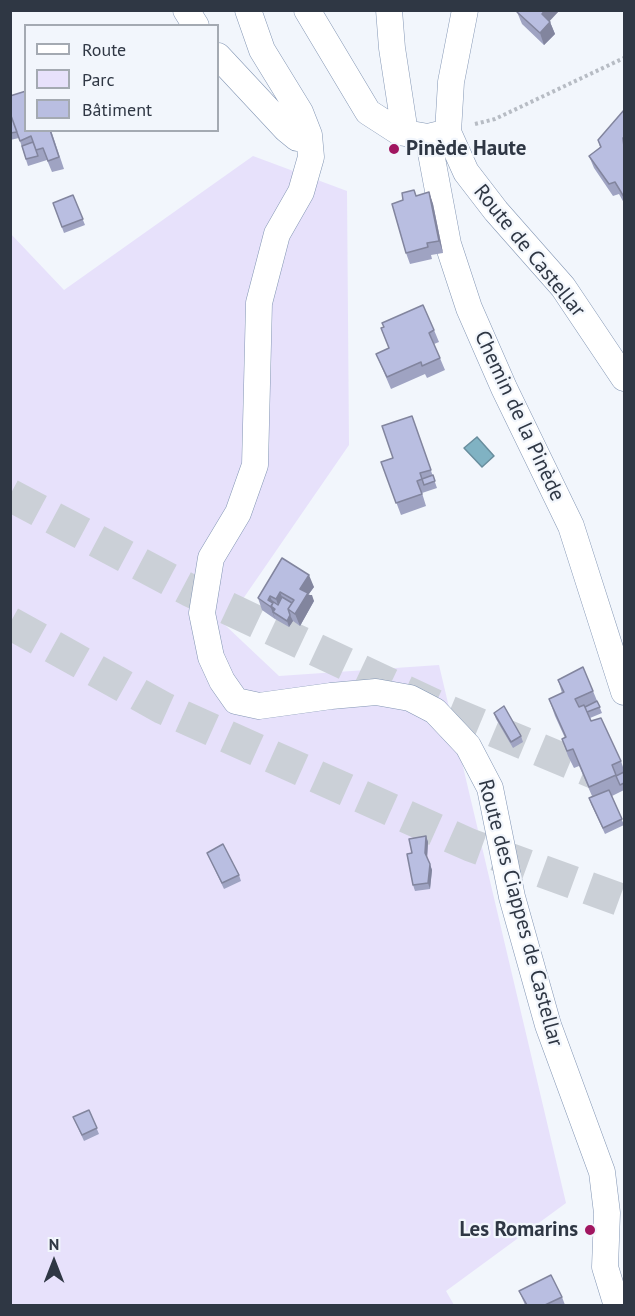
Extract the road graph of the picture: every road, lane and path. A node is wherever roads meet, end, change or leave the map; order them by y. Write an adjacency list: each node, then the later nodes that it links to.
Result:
1 (186, 10): 6 (street)
2 (248, 10): 10 (street, Route des Ciappes de Castellar)
3 (307, 10): 9 (street)
4 (389, 10): 9 (street)
5 (465, 10): 9 (street, Route de Castellar)
6 (195, 24)
7 (219, 57): 10 (street)
8 (624, 58): 9 (path)
9 (427, 134): 11 (street, Route de Castellar); 12 (street, Chemin de la Pinède)
10 (309, 135): 13 (street, Route des Ciappes de Castellar)
11 (624, 378)
12 (624, 692)
13 (617, 1305)

